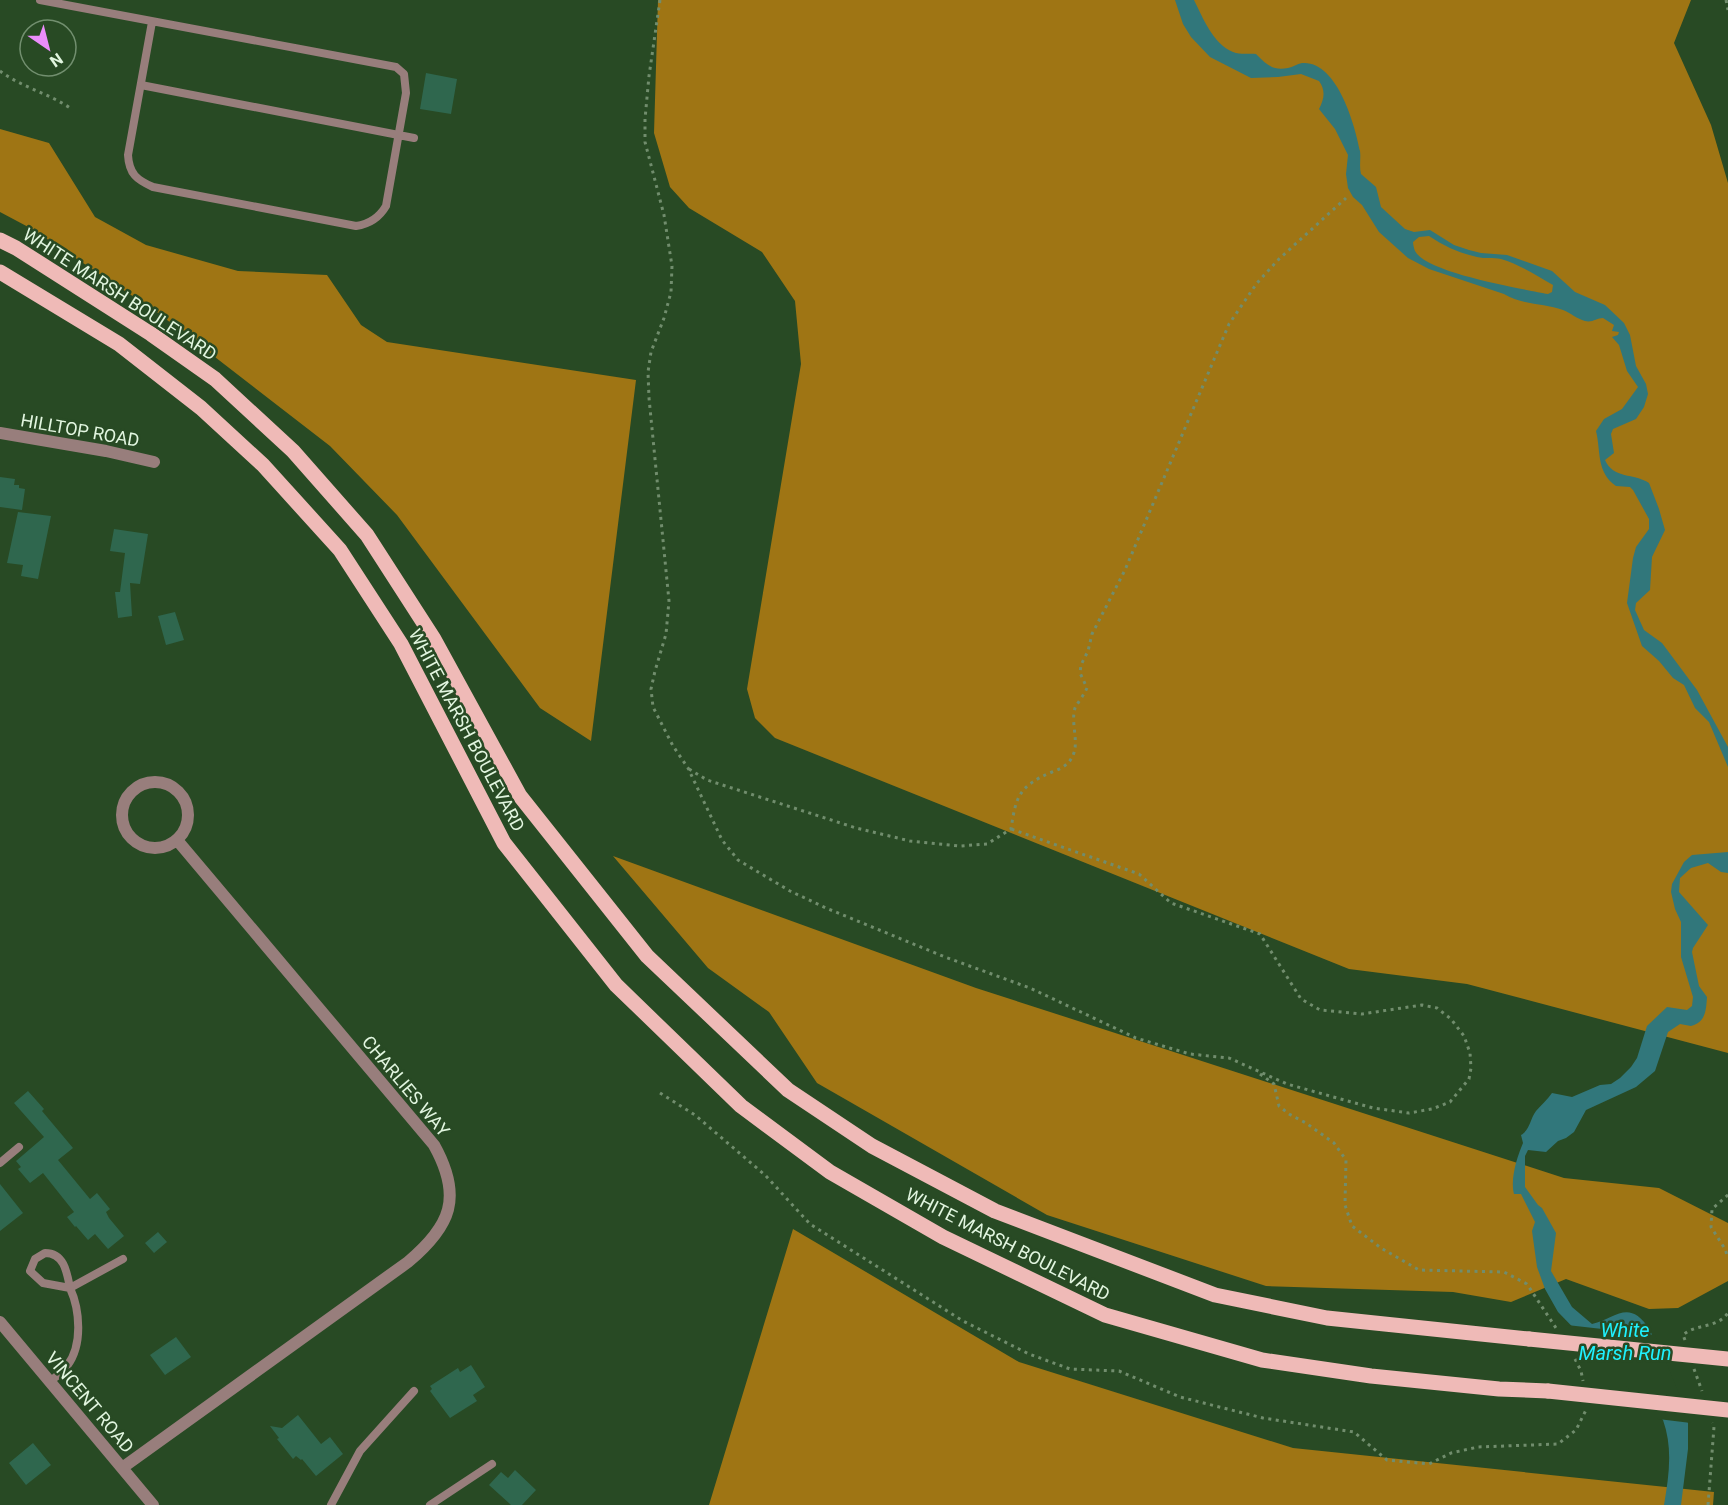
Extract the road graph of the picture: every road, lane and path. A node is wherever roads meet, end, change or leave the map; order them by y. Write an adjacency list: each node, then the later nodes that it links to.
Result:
1 (40, 0): 5 (lane)
2 (660, 0): 16 (path)
3 (1726, 0): 4 (path)
4 (1728, 10)
5 (152, 22): 7 (lane); 9 (lane)
6 (0, 71): 8 (path)
7 (141, 85): 9 (lane); 9 (lane)
8 (70, 108)
9 (398, 135): 10 (lane)
10 (414, 138)
11 (1346, 198): 17 (path)
12 (0, 240): 26 (main road, WHITE MARSH BOULEVARD, bridge)
13 (0, 272): 29 (main road, WHITE MARSH BOULEVARD, bridge)
14 (0, 433): 15 (street, HILLTOP ROAD)
15 (154, 462)
16 (688, 768): 17 (path); 17 (path)
17 (1011, 829)
18 (177, 840): 18 (street); 31 (street, CHARLIES WAY)
19 (19, 1147): 20 (lane)
20 (0, 1163)
21 (1728, 1195): 22 (path)
22 (1728, 1258)
23 (123, 1259): 24 (lane)
24 (70, 1288): 24 (lane); 27 (lane)
25 (1, 1324): 27 (street, VINCENT ROAD)
26 (1728, 1359)
27 (50, 1381): 31 (street, VINCENT ROAD)
28 (414, 1391): 33 (lane)
29 (1728, 1410)
30 (492, 1464): 34 (lane)
31 (122, 1468): 32 (street, VINCENT ROAD)
32 (153, 1505)
33 (331, 1505)
34 (430, 1505)

